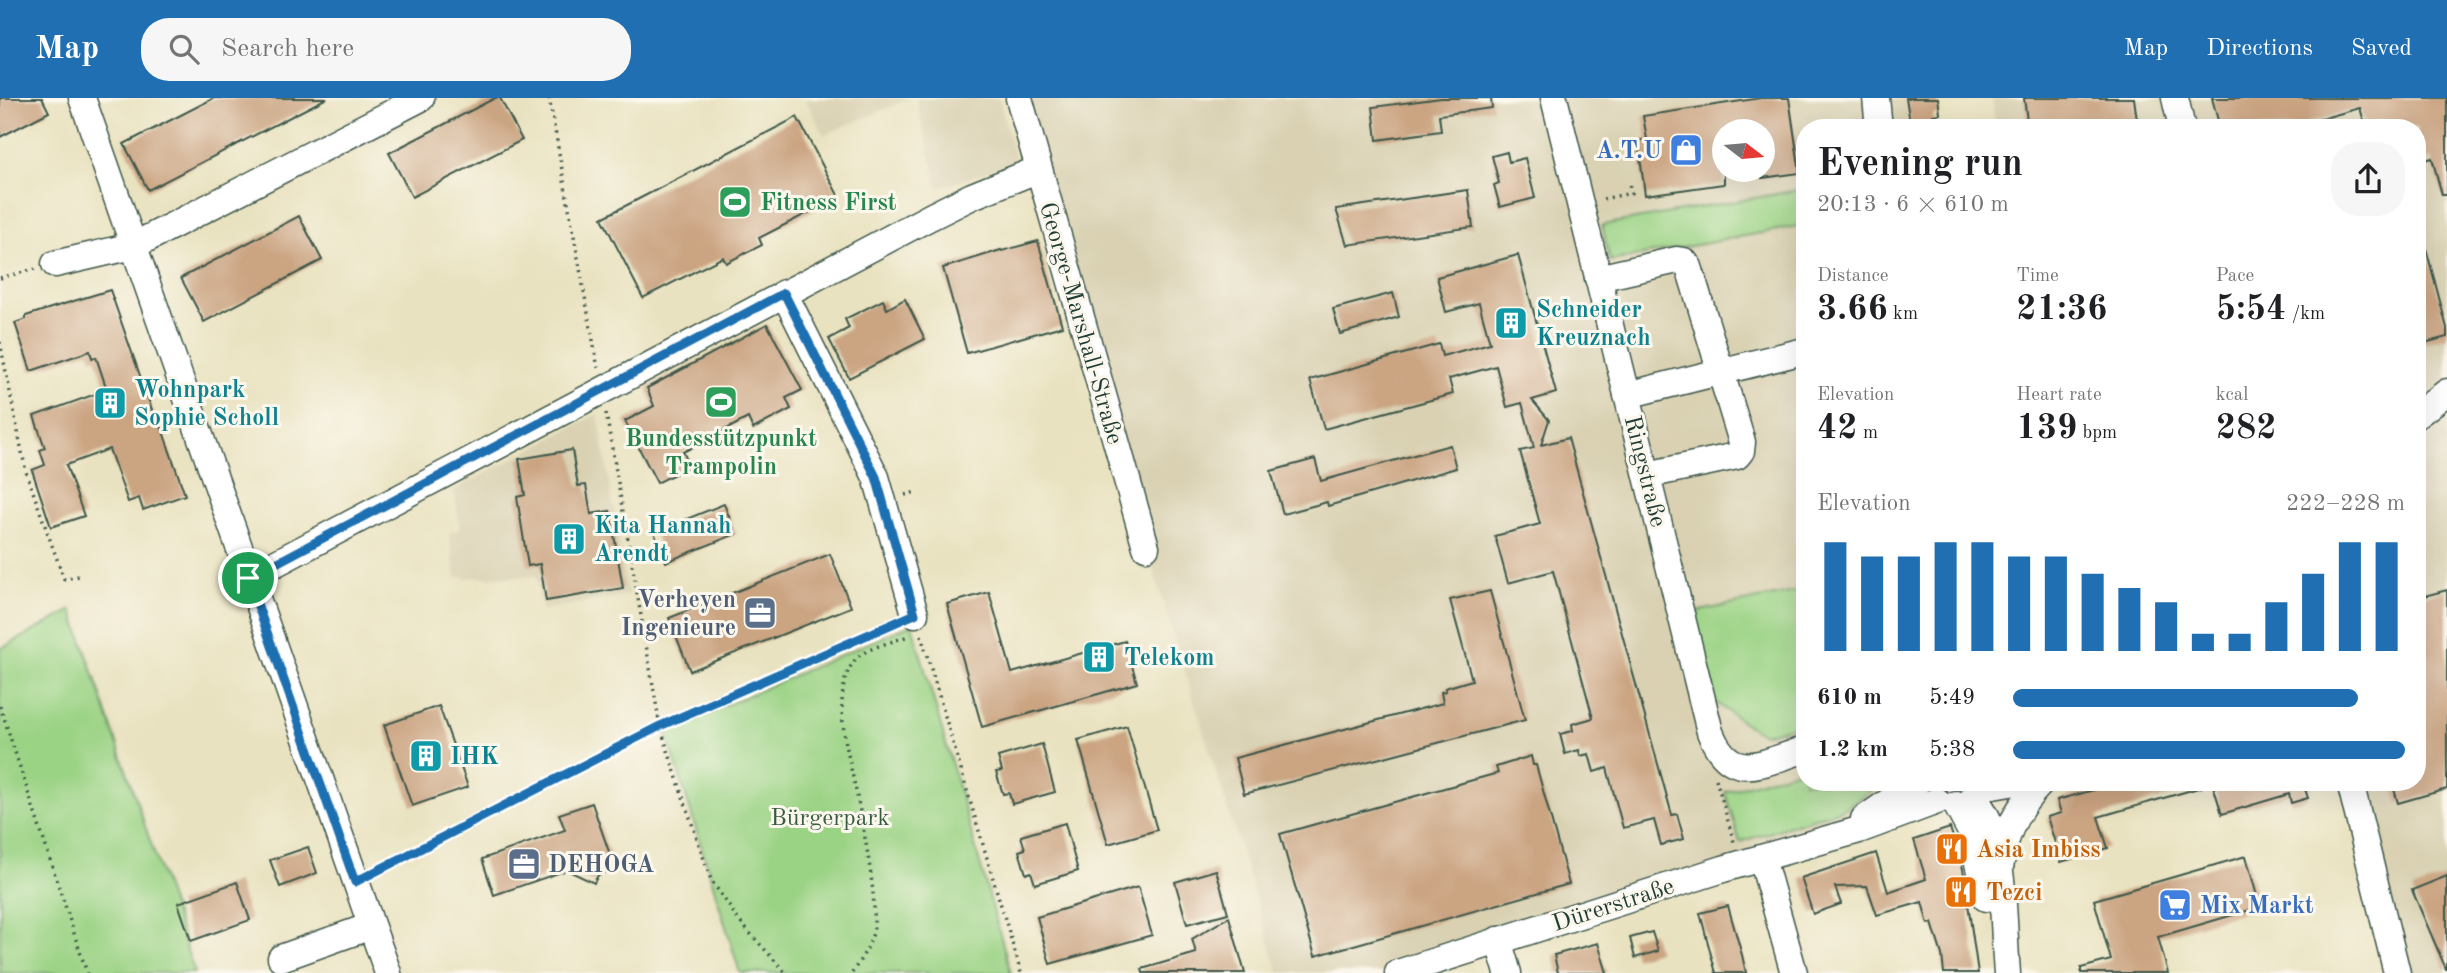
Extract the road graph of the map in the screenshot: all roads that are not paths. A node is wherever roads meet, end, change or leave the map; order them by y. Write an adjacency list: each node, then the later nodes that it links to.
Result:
1 (82, 98): 10 (street)
2 (421, 98): 10 (street)
3 (1019, 98): 9 (street, George-Marshall-Straße)
4 (1554, 98): 12 (street, Ringstraße)
5 (1876, 98): 7 (street)
6 (2175, 98): 8 (street)
7 (1878, 119)
8 (2180, 119)
9 (1039, 169): 13 (street); 20 (street, George-Marshall-Straße)
10 (133, 246): 11 (street); 21 (street)
11 (55, 264)
12 (1598, 278): 15 (street); 17 (street, Ringstraße)
13 (784, 293): 21 (street); 22 (street)
14 (1796, 353): 15 (street)
15 (1722, 371): 17 (street); 19 (street)
16 (2447, 392): 18 (street)
17 (1627, 396): 19 (street, Ringstraße)
18 (2426, 408)
19 (1647, 475): 23 (street, Ringstraße)
20 (1146, 547)
21 (248, 578): 29 (street)
22 (917, 622)
23 (1796, 752)
24 (1953, 791): 27 (street, Dürerstraße); 28 (street); 36 (street)
25 (2034, 791): 28 (street)
26 (2352, 791): 37 (street)
27 (1751, 861): 30 (street, Dürerstraße); 35 (street)
28 (1999, 875): 36 (street)
29 (371, 926): 31 (street); 32 (street)
30 (1498, 940): 33 (street, Dürerstraße); 34 (street)
31 (281, 958)
32 (388, 973)
33 (1398, 973)
34 (1508, 973)
35 (1794, 973)
36 (2006, 973)
37 (2397, 973)

